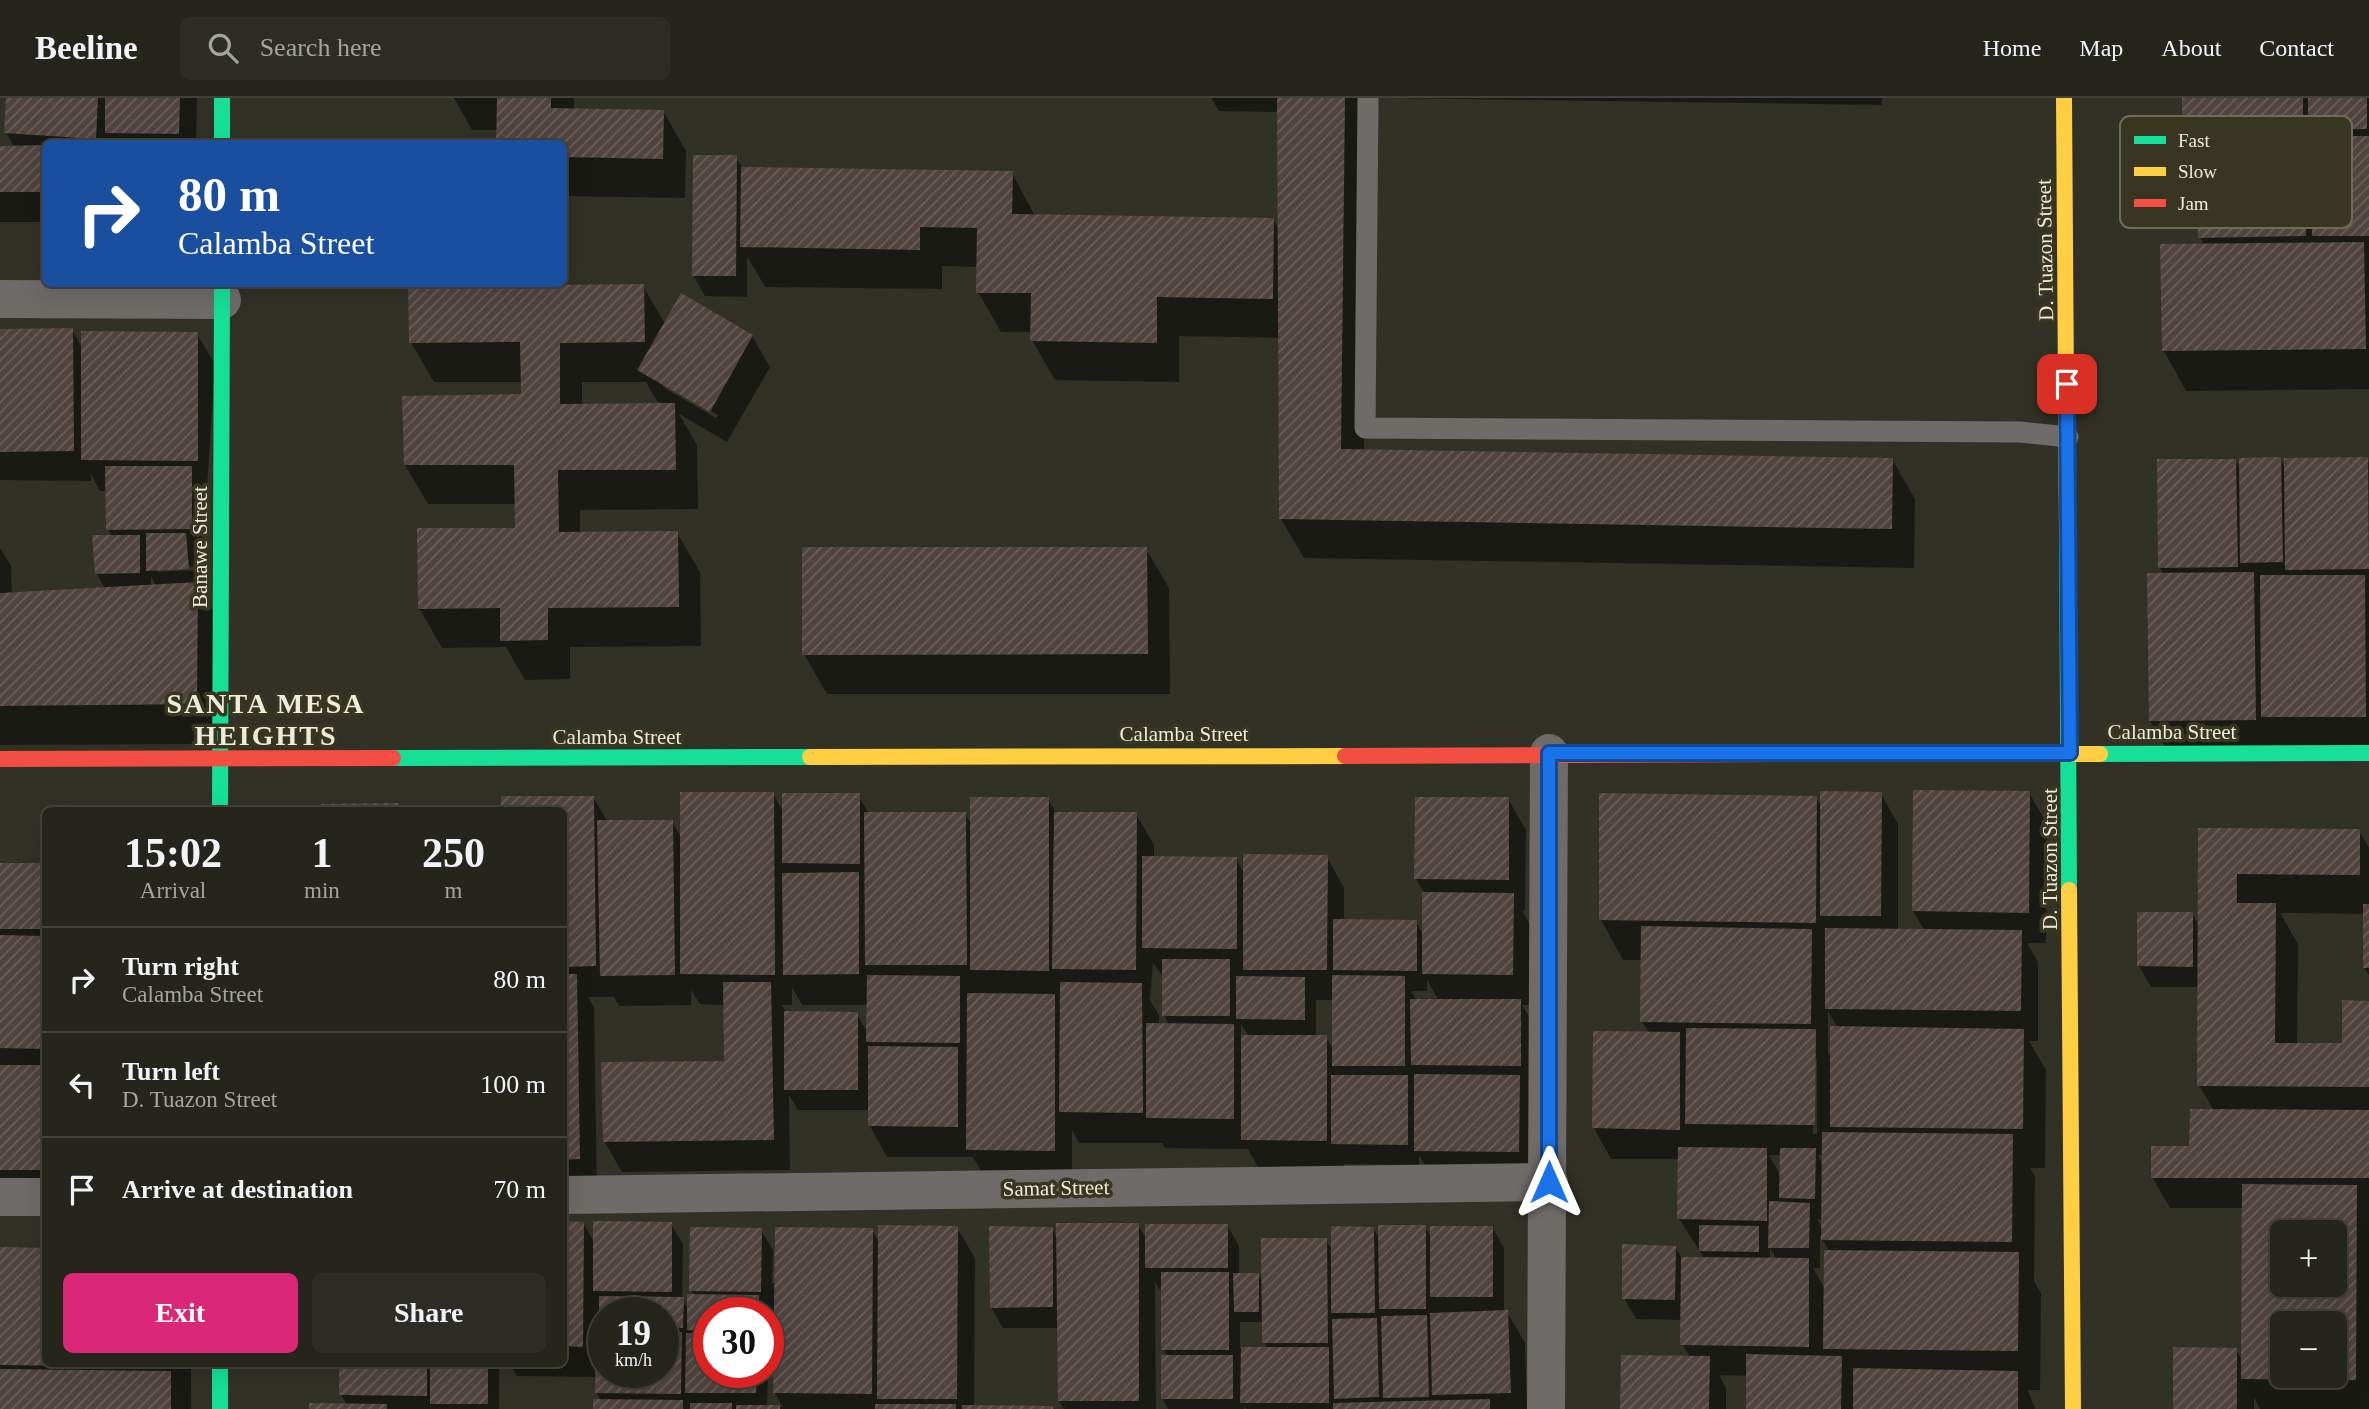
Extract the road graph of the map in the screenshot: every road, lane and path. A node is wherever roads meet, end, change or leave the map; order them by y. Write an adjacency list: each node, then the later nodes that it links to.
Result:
1 (222, 98): 4 (street)
2 (1368, 98): 7 (lane)
3 (2064, 98): 7 (street, D. Tuazon Street)
4 (222, 140)
5 (222, 292): 6 (street); 12 (street, Banawe Street)
6 (0, 299)
7 (2068, 437): 9 (street, D. Tuazon Street)
8 (1549, 753): 9 (street, Calamba Street); 12 (street, Calamba Street); 14 (street)
9 (2070, 753): 10 (street, Calamba Street); 21 (street, D. Tuazon Street)
10 (2369, 753)
11 (0, 760): 12 (street, Calamba Street)
12 (219, 760): 13 (street, Banawe Street)
13 (220, 807)
14 (1549, 1182): 15 (street, Samat Street); 20 (street)
15 (567, 1195)
16 (0, 1197): 17 (street)
17 (42, 1197)
18 (220, 1367): 19 (street)
19 (220, 1409)
20 (1546, 1409)
21 (2073, 1409)

